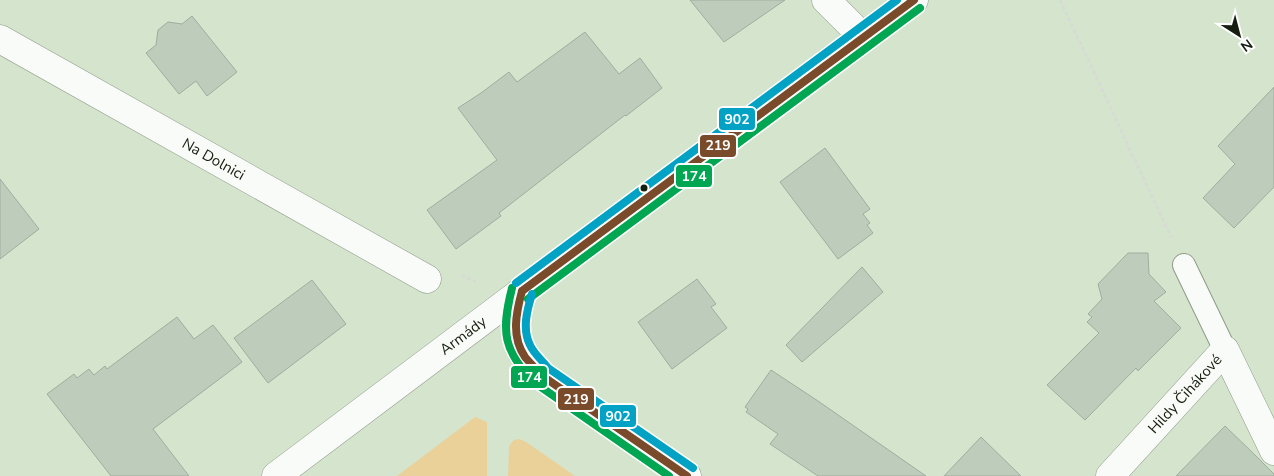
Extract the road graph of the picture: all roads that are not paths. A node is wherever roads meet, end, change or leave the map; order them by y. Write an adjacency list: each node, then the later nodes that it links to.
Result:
1 (826, 0): 3 (street)
2 (914, 0): 3 (street, Armády)
3 (864, 38): 7 (street, Armády)
4 (0, 39): 6 (street, Na Dolnici)
5 (1184, 265): 8 (lane)
6 (427, 279)
7 (522, 291): 10 (street, Armády); 11 (street)
8 (1225, 350): 9 (street, Hildy Čihákové); 12 (street, Hildy Čihákové)
9 (1274, 451)
10 (276, 476)
11 (687, 476)
12 (1110, 476)

